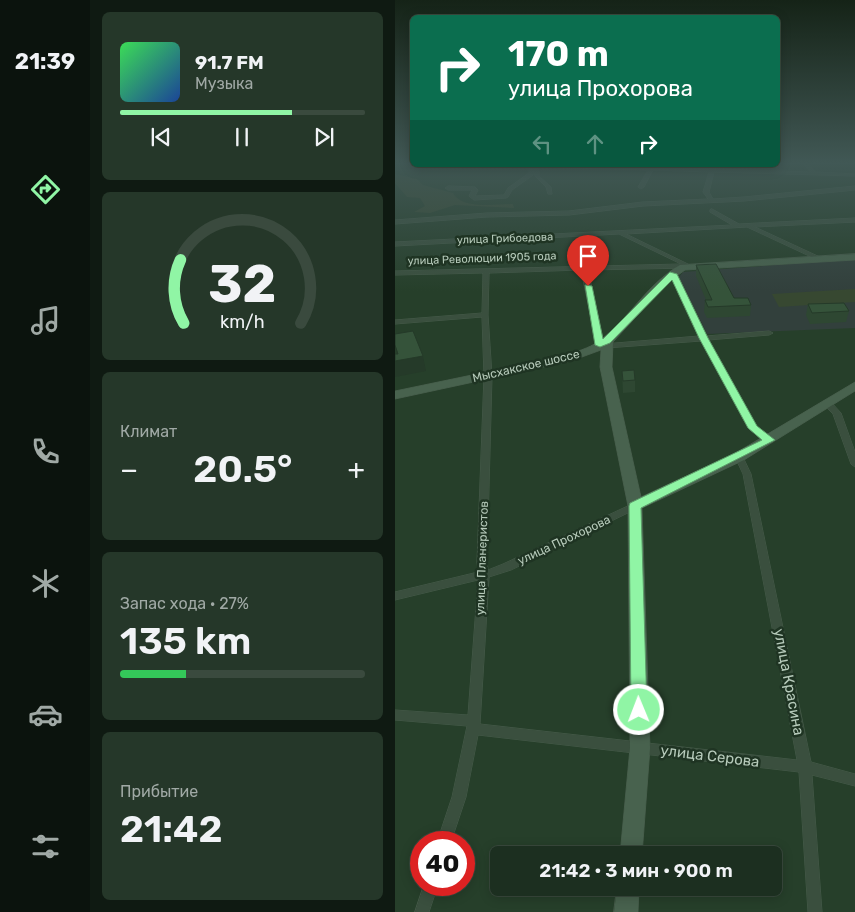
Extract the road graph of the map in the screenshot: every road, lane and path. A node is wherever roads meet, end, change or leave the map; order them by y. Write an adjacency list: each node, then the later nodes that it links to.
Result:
1 (630, 206): 4 (street)
2 (712, 211): 5 (street)
3 (855, 220): 6 (street, улица Грибоедова)
4 (395, 222)
5 (738, 226): 6 (street, улица Грибоедова); 7 (street, улица Грибоедова)
6 (749, 226): 10 (street)
7 (619, 233): 8 (street, улица Грибоедова); 11 (street)
8 (395, 244)
9 (855, 257): 10 (street)
10 (819, 259): 11 (street)
11 (685, 264): 14 (street, Мысхакское шоссе)
12 (584, 268): 13 (street, улица Революции 1905 года); 14 (street, улица Революции 1905 года); 20 (street)
13 (487, 270): 15 (street, улица Революции 1905 года); 16 (street, улица Планеристов)
14 (672, 270): 19 (street); 20 (street, Мысхакское шоссе)
15 (395, 273)
16 (485, 315): 17 (street); 23 (street, улица Планеристов)
17 (395, 322)
18 (769, 333): 19 (street)
19 (703, 338): 20 (street); 27 (street)
20 (604, 344): 21 (street, Мысхакское шоссе); 22 (street)
21 (571, 358): 22 (street); 23 (street, Мысхакское шоссе)
22 (606, 367): 30 (street)
23 (488, 376): 25 (street, Мысхакское шоссе); 33 (street, улица Планеристов)
24 (855, 386): 26 (street, улица Прохорова)
25 (395, 395)
26 (827, 403): 27 (street, улица Прохорова); 29 (street)
27 (770, 440): 28 (street, улица Прохорова)
28 (739, 457): 31 (street, улица Прохорова); 38 (street, улица Красина)
29 (855, 464)
30 (630, 481): 31 (street); 32 (street)
31 (666, 491): 32 (street, улица Прохорова)
32 (635, 506): 33 (street, улица Прохорова); 37 (street)
33 (484, 575): 34 (street, улица Прохорова); 36 (street, улица Планеристов)
34 (395, 596)
35 (395, 715): 36 (street, улица Серова)
36 (474, 725): 37 (street, улица Серова); 40 (street, улица Планеристов)
37 (640, 748): 38 (street, улица Серова); 41 (street)
38 (805, 767): 39 (street, улица Серова); 46 (street, улица Красина)
39 (855, 780)
40 (448, 831)
41 (632, 846)
42 (427, 896): 44 (street)
43 (627, 896): 45 (street)
44 (422, 912)
45 (626, 912)
46 (815, 912)

